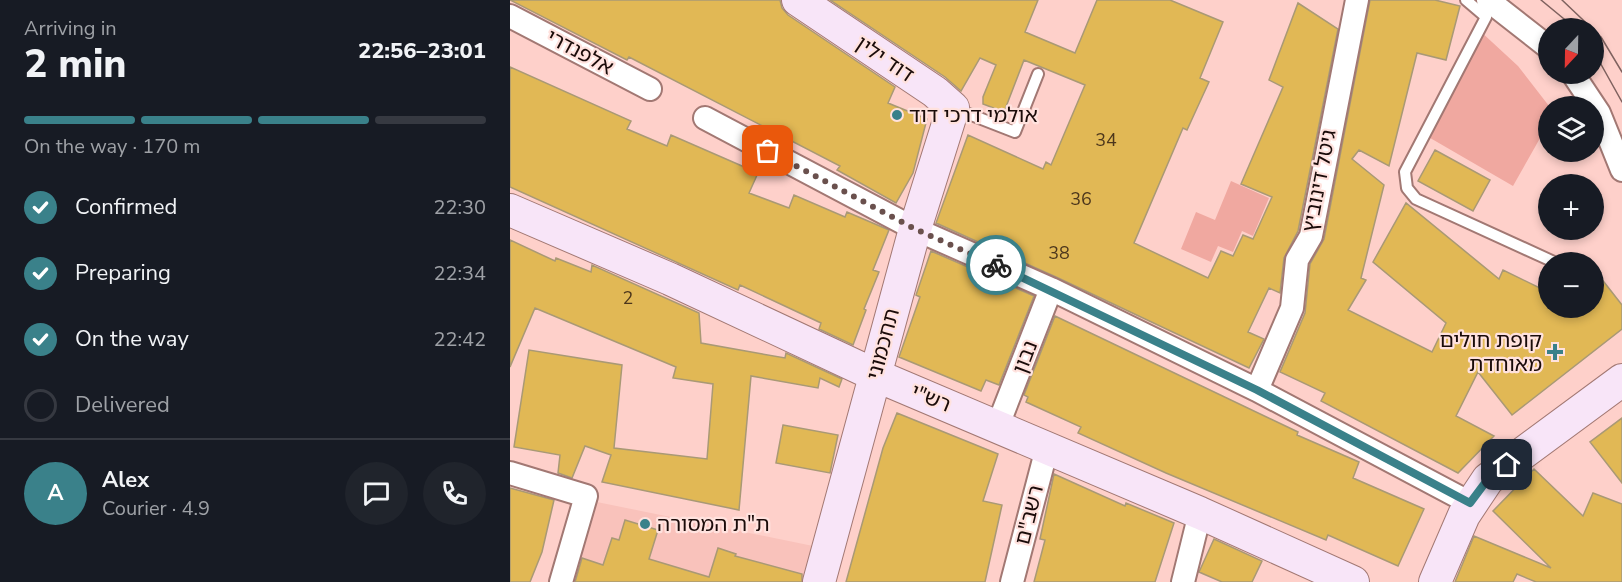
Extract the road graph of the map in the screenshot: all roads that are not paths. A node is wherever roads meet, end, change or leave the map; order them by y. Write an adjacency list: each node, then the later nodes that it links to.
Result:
1 (798, 0): 10 (street, דוד ילין)
2 (1357, 0): 19 (street, גיטל דינוביץ)
3 (1466, 0): 4 (lane)
4 (1487, 9): 6 (street); 15 (lane)
5 (510, 16): 9 (street, אלפנדרי)
6 (1538, 41)
7 (1038, 74): 10 (lane, דוד ילין)
8 (1580, 84): 12 (street)
9 (650, 89)
10 (953, 108): 14 (street, תחכמוני)
11 (705, 118): 14 (street)
12 (1622, 170)
13 (510, 210): 17 (street, רש"י)
14 (915, 229): 16 (street); 17 (street, תחכמוני)
15 (1538, 255)
16 (1051, 289): 19 (street); 20 (street, נבון)
17 (875, 375): 20 (street, רש"י); 26 (street, תחכמוני)
18 (1622, 380): 23 (street)
19 (1257, 390): 23 (street)
20 (998, 425): 21 (street, רש"י)
21 (1047, 448): 24 (street, רש"י); 27 (street, רשב"ם)
22 (510, 473): 25 (street)
23 (1470, 503): 30 (street)
24 (1200, 513): 28 (street); 29 (street, רש"י)
25 (561, 582)
26 (819, 582)
27 (1012, 582)
28 (1183, 582)
29 (1353, 582)
30 (1435, 582)

